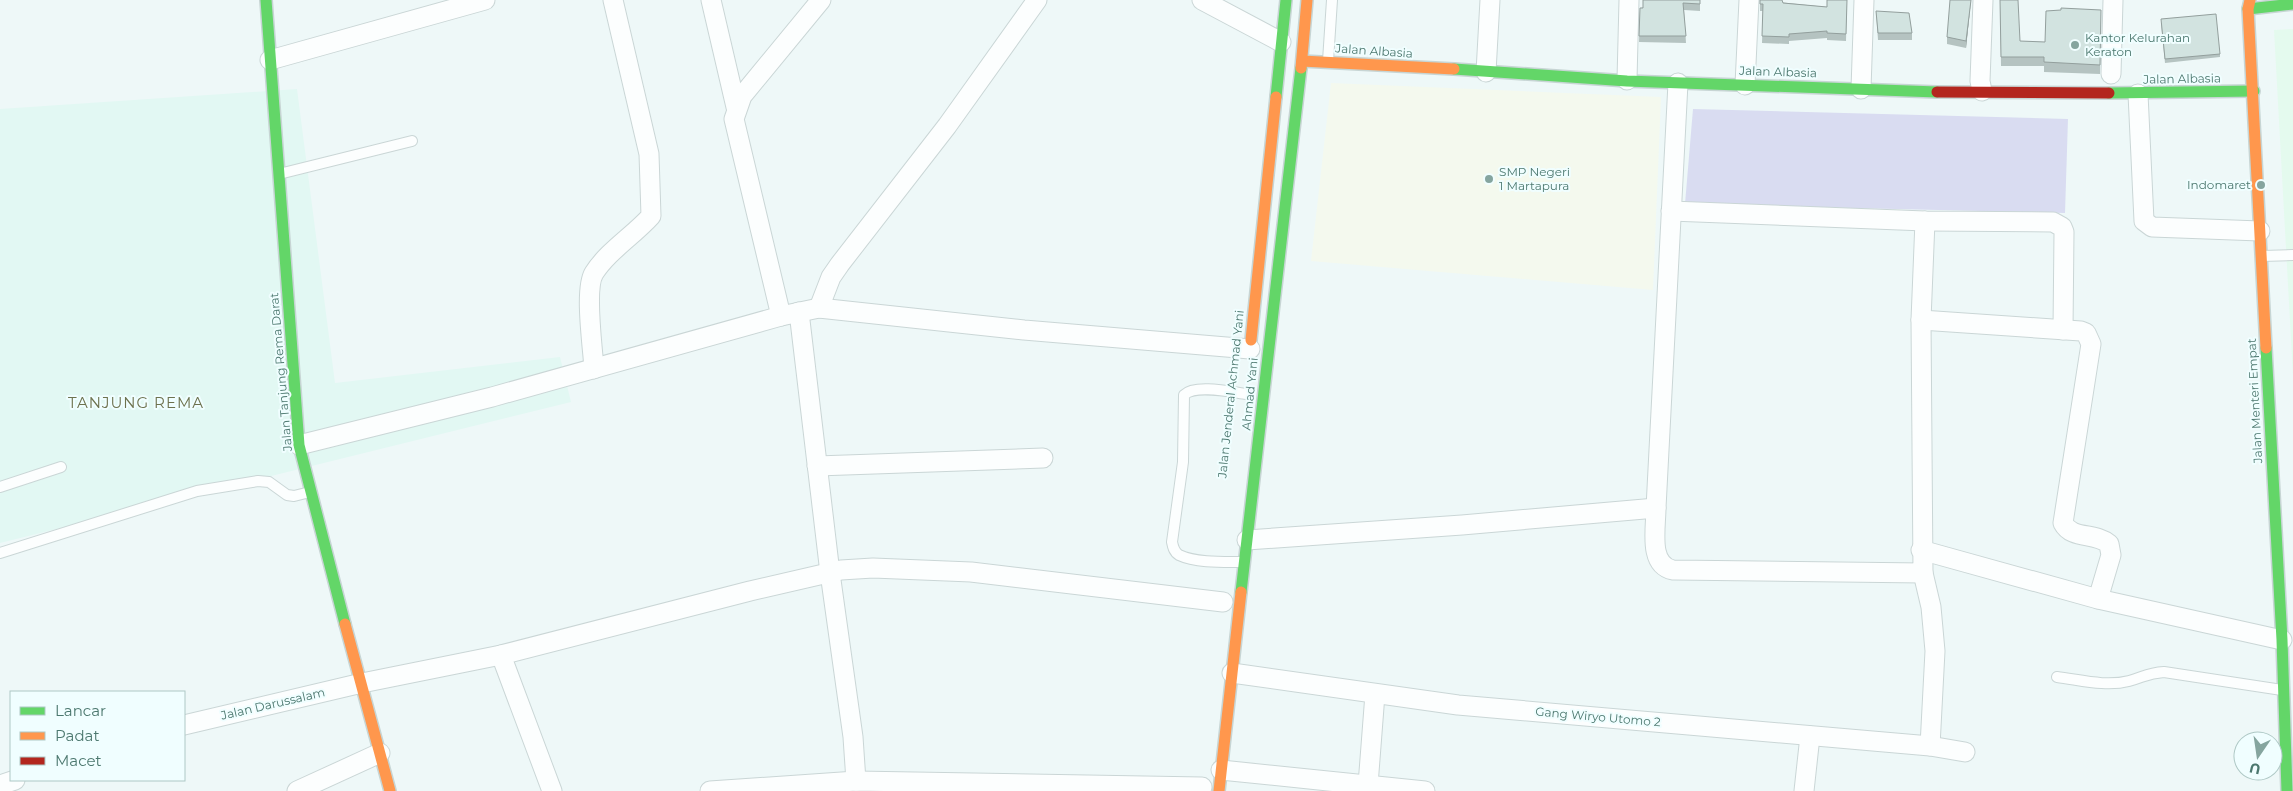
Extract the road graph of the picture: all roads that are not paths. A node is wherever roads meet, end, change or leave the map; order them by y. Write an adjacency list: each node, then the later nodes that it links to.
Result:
1 (266, 0): 21 (main road, Jalan Tanjung Rema Darat)
2 (485, 0): 21 (street)
3 (613, 0): 46 (street)
4 (711, 0): 33 (street)
5 (821, 0): 33 (street)
6 (1037, 0): 41 (street)
7 (1202, 0): 20 (street)
8 (1286, 0): 20 (main road, Jalan Jenderal Achmad Yani)
9 (1307, 0): 22 (main road, Ahmad Yani)
10 (1332, 0): 23 (lane)
11 (1490, 0): 24 (street)
12 (1629, 0): 26 (street)
13 (1749, 0): 28 (street)
14 (1864, 0): 29 (street)
15 (1983, 0): 30 (street)
16 (2113, 0): 25 (street)
17 (2237, 0): 19 (main road)
18 (2293, 4): 19 (main road)
19 (2249, 5): 31 (main road, Jalan Menteri Empat)
20 (1282, 42): 45 (main road, Jalan Jenderal Achmad Yani)
21 (270, 60): 35 (main road, Jalan Tanjung Rema Darat)
22 (1302, 61): 23 (main road, Jalan Albasia); 55 (main road, Ahmad Yani)
23 (1328, 62): 24 (main road, Jalan Albasia)
24 (1486, 72): 26 (main road, Jalan Albasia)
25 (2111, 74)
26 (1627, 80): 27 (main road, Jalan Albasia)
27 (1678, 83): 28 (main road, Jalan Albasia); 36 (street)
28 (1745, 85): 29 (main road, Jalan Albasia)
29 (1861, 89): 30 (main road, Jalan Albasia)
30 (1982, 91): 32 (main road, Jalan Albasia)
31 (2254, 91): 32 (main road, Jalan Albasia); 38 (main road, Jalan Menteri Empat)
32 (2138, 94): 38 (street)
33 (736, 107): 42 (street)
34 (412, 141): 35 (lane)
35 (278, 174): 48 (main road, Jalan Tanjung Rema Darat)
36 (1670, 211): 37 (street); 54 (street)
37 (1925, 221): 43 (street); 44 (street)
38 (2260, 231): 40 (main road, Jalan Menteri Empat)
39 (2293, 255): 40 (lane)
40 (2261, 256): 63 (main road, Jalan Menteri Empat)
41 (819, 308): 42 (street); 45 (street)
42 (790, 314): 46 (street); 50 (street)
43 (1921, 320): 44 (street); 56 (street)
44 (2063, 330): 61 (street)
45 (1250, 353)
46 (594, 369): 48 (street)
47 (1246, 394): 58 (lane)
48 (300, 445): 53 (main road, Jalan Tanjung Rema Darat)
49 (1043, 458): 50 (street)
50 (817, 466): 59 (street)
51 (61, 467): 52 (lane)
52 (0, 487)
53 (311, 492): 57 (lane); 67 (main road, Jalan Tanjung Rema Darat)
54 (1656, 508): 55 (street); 60 (street)
55 (1247, 540): 58 (main road, Ahmad Yani)
56 (1921, 550): 60 (street); 61 (street)
57 (0, 553)
58 (1245, 562): 65 (main road, Ahmad Yani)
59 (830, 573): 62 (street, Jalan Darussalam); 64 (street, Jalan Darussalam); 77 (street)
60 (1923, 573): 72 (street)
61 (2098, 599): 63 (street)
62 (1223, 600)
63 (2287, 639): 68 (main road, Jalan Menteri Empat)
64 (501, 655): 67 (street, Jalan Darussalam); 84 (street)
65 (1232, 673): 69 (street, Gang Wiryo Utomo 2); 75 (main road, Ahmad Yani)
66 (2058, 676): 68 (lane)
67 (362, 683): 70 (street, Jalan Darussalam); 74 (main road, Jalan Tanjung Rema Darat)
68 (2283, 690): 81 (main road, Jalan Menteri Empat)
69 (1375, 694): 71 (street, Gang Wiryo Utomo 2); 79 (street)
70 (185, 725)
71 (1810, 736): 72 (street, Gang Wiryo Utomo 2); 87 (street)
72 (1930, 746): 73 (street, Gang Wiryo Utomo 2)
73 (1965, 752)
74 (380, 753): 82 (street); 83 (main road, Jalan Tanjung Rema Darat)
75 (1221, 770): 79 (street); 80 (main road, Ahmad Yani)
76 (12, 781): 78 (street)
77 (856, 781): 80 (street); 85 (street)
78 (0, 785)
79 (1368, 785): 86 (street)
80 (1207, 787)
81 (2289, 789)
82 (297, 791)
83 (390, 791)
84 (552, 791)
85 (710, 791)
86 (1425, 791)
87 (1804, 791)

